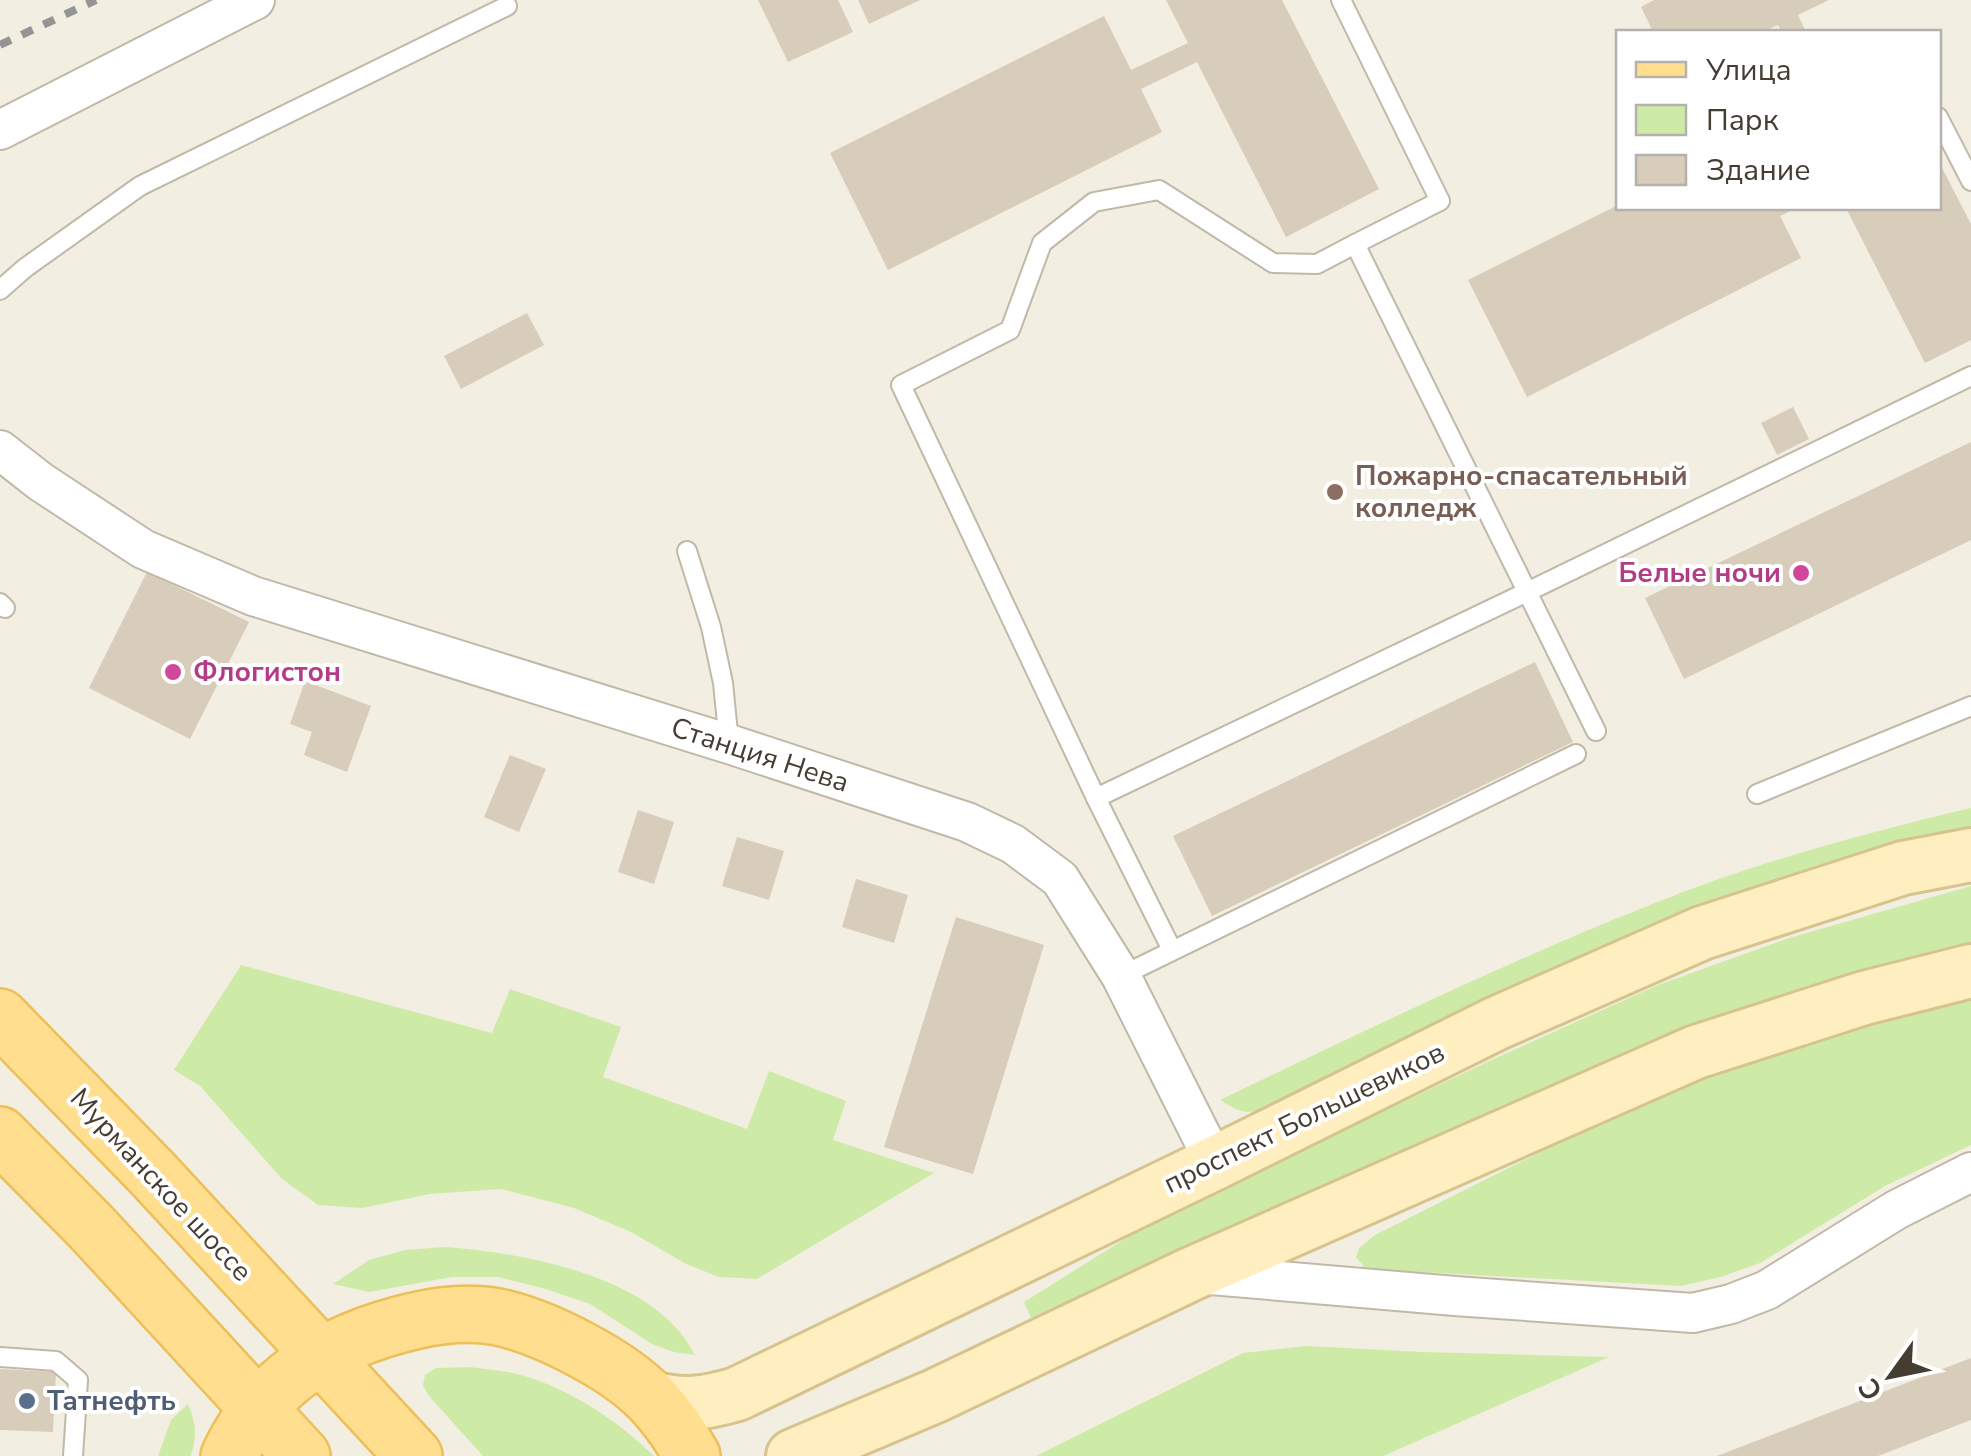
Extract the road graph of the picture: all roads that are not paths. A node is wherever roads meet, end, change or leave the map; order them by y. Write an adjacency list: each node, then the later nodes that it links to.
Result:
1 (255, 0): 5 (street)
2 (1341, 0): 7 (lane)
3 (507, 6): 8 (lane)
4 (1941, 123): 6 (lane)
5 (0, 130)
6 (1971, 181)
7 (1355, 244): 12 (lane); 18 (lane)
8 (0, 290)
9 (1971, 376): 12 (lane)
10 (0, 450): 15 (street, Станция Нева)
11 (688, 551): 15 (lane)
12 (1528, 592): 14 (lane); 18 (lane)
13 (1971, 706): 17 (lane)
14 (1596, 730)
15 (729, 744): 22 (street, Станция Нева)
16 (1576, 754): 20 (lane)
17 (1757, 794)
18 (1096, 798): 20 (lane)
19 (1971, 855): 25 (main road, проспект Большевиков)
20 (1172, 950): 22 (lane)
21 (1971, 971): 27 (main road)
22 (1121, 976): 25 (street, Станция Нева)
23 (0, 1017): 28 (main road, Мурманское шоссе)
24 (0, 1135): 31 (main road)
25 (1215, 1163): 30 (main road, проспект Большевиков)
26 (1971, 1172): 27 (street)
27 (1191, 1274): 37 (main road)
28 (320, 1355): 30 (main road); 31 (main road); 35 (main road, Мурманское шоссе)
29 (0, 1357): 32 (lane)
30 (650, 1398): 36 (main road)
31 (259, 1410): 33 (main road); 34 (main road)
32 (74, 1456)
33 (230, 1456)
34 (302, 1456)
35 (414, 1456)
36 (692, 1456)
37 (793, 1456)

